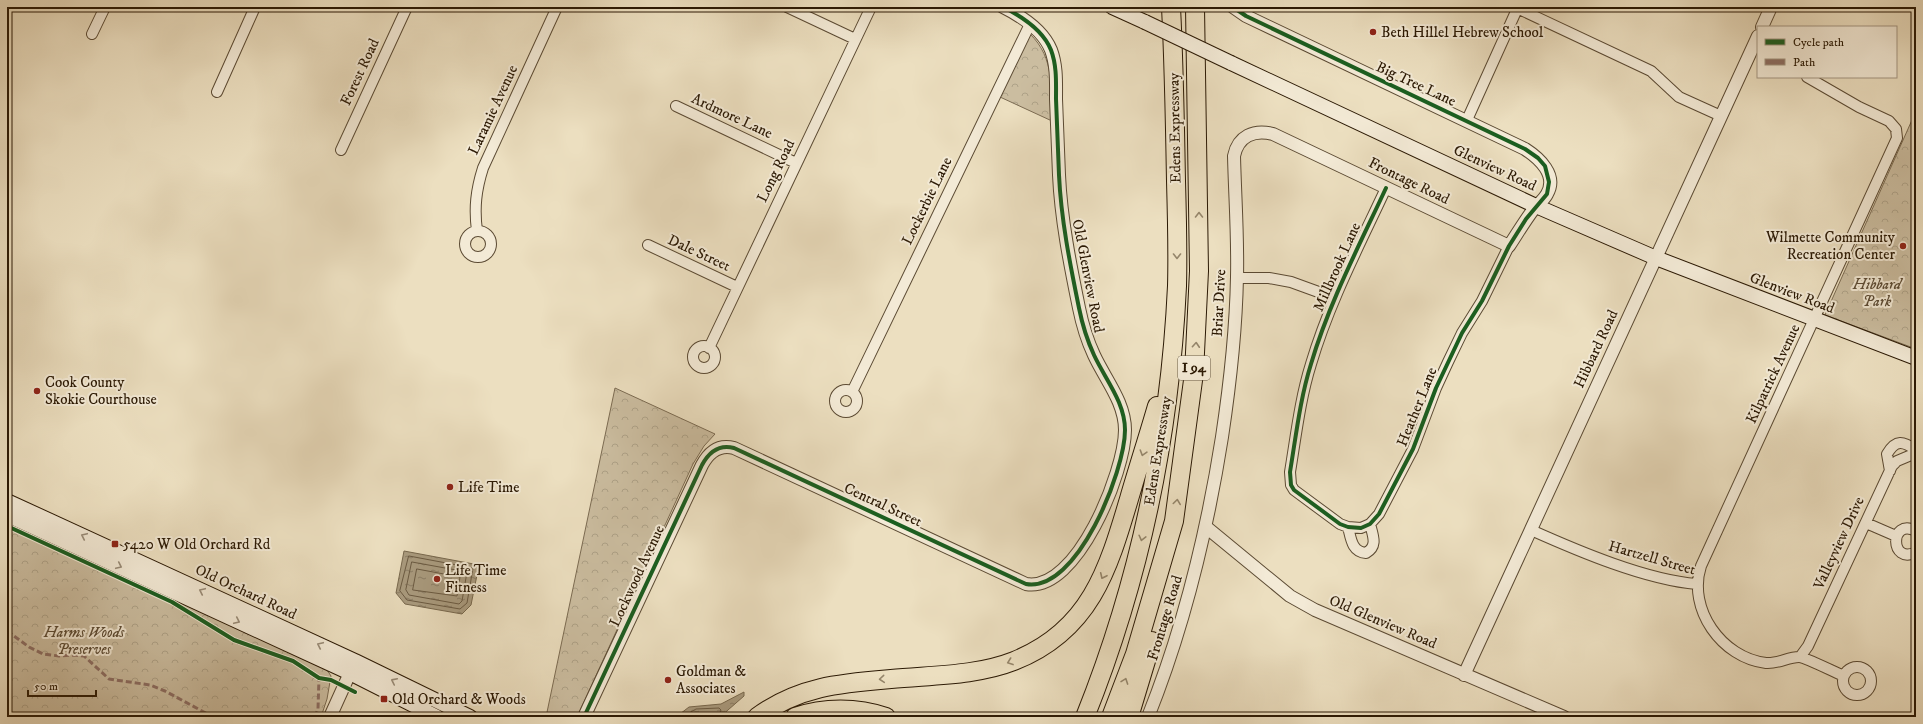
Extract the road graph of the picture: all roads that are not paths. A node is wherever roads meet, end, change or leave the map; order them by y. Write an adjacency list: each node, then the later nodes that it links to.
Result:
1 (105, 7): 16 (street)
2 (255, 7): 20 (street)
3 (407, 7): 25 (street, Forest Road)
4 (557, 7): 29 (street, Laramie Avenue)
5 (787, 7): 17 (street)
6 (871, 7): 17 (street, Long Road)
7 (1003, 7): 14 (street, Old Glenview Road)
8 (1112, 7): 28 (main road, Glenview Road, bridge)
9 (1171, 7): 39 (highway, Edens Expressway / I 94, one-way to 39)
10 (1195, 7): 47 (highway, Edens Expressway / I 94, one-way to 10)
11 (1234, 7): 23 (street, Big Tree Lane)
12 (1771, 7): 15 (street)
13 (1518, 8): 22 (street); 23 (street)
14 (1030, 24): 40 (street, Lockerbie Lane); 56 (street, Old Glenview Road)
15 (1762, 26)
16 (92, 34)
17 (855, 39): 26 (street, Long Road)
18 (1757, 42): 22 (street, Hibbard Road)
19 (1809, 78): 36 (street, Kilpatrick Avenue)
20 (217, 92)
21 (676, 106): 26 (street, Ardmore Lane)
22 (1721, 116): 32 (street, Hibbard Road)
23 (1466, 120): 28 (street, Big Tree Lane)
24 (1251, 133): 27 (street, Frontage Road); 33 (street, Briar Drive)
25 (341, 150)
26 (796, 163): 34 (street, Long Road)
27 (1386, 188): 31 (street, Frontage Road); 35 (street, Millbrook Lane)
28 (1536, 206): 31 (street); 32 (main road, Glenview Road)
29 (477, 231)
30 (648, 245): 34 (street, Dale Street)
31 (1509, 246): 49 (street, Heather Lane)
32 (1656, 258): 36 (main road, Glenview Road); 52 (street, Hibbard Road)
33 (1237, 278): 35 (street); 50 (street, Briar Drive)
34 (737, 287): 37 (street, Long Road)
35 (1335, 298): 51 (street, Millbrook Lane)
36 (1814, 320): 38 (main road, Glenview Road); 57 (street, Kilpatrick Avenue)
37 (709, 348)
38 (1916, 358)
39 (1171, 362): 66 (highway, one-way to 66); 69 (highway, Edens Expressway / I 94, one-way to 69)
40 (852, 392)
41 (716, 449): 56 (street, Central Street); 65 (street, Lockwood Avenue)
42 (1916, 450): 44 (street)
43 (1916, 453): 44 (street, Valleyview Drive)
44 (1890, 471): 48 (street, Valleyview Drive)
45 (7, 501): 59 (main road, Old Orchard Road, one-way to 45)
46 (7, 515): 59 (main road, Old Orchard Road, one-way to 59)
47 (1174, 521): 70 (highway, Edens Expressway / I 94, one-way to 47); 71 (highway)
48 (1866, 523): 54 (street); 58 (street, Valleyview Drive)
49 (1366, 526): 51 (street, Millbrook Lane); 51 (street)
50 (1206, 527): 60 (street, Old Glenview Road); 72 (street, Frontage Road)
51 (1348, 527)
52 (1531, 530): 57 (street, Hartzell Street); 60 (street, Hibbard Road)
53 (1916, 531): 54 (street)
54 (1896, 536): 55 (street)
55 (1916, 552)
56 (1041, 584)
57 (1697, 584): 58 (street, Hartzell Street)
58 (1800, 657): 61 (street)
59 (353, 667): 62 (street); 63 (main road, Old Orchard Road); 64 (main road, Old Orchard Road, one-way to 59)
60 (1464, 675): 73 (street, Old Glenview Road)
61 (1844, 676)
62 (330, 717)
63 (437, 717)
64 (470, 717)
65 (584, 717)
66 (757, 717)
67 (795, 717): 68 (highway)
68 (886, 717)
69 (1085, 717)
70 (1111, 717)
71 (1129, 717)
72 (1148, 717)
73 (1564, 717)

